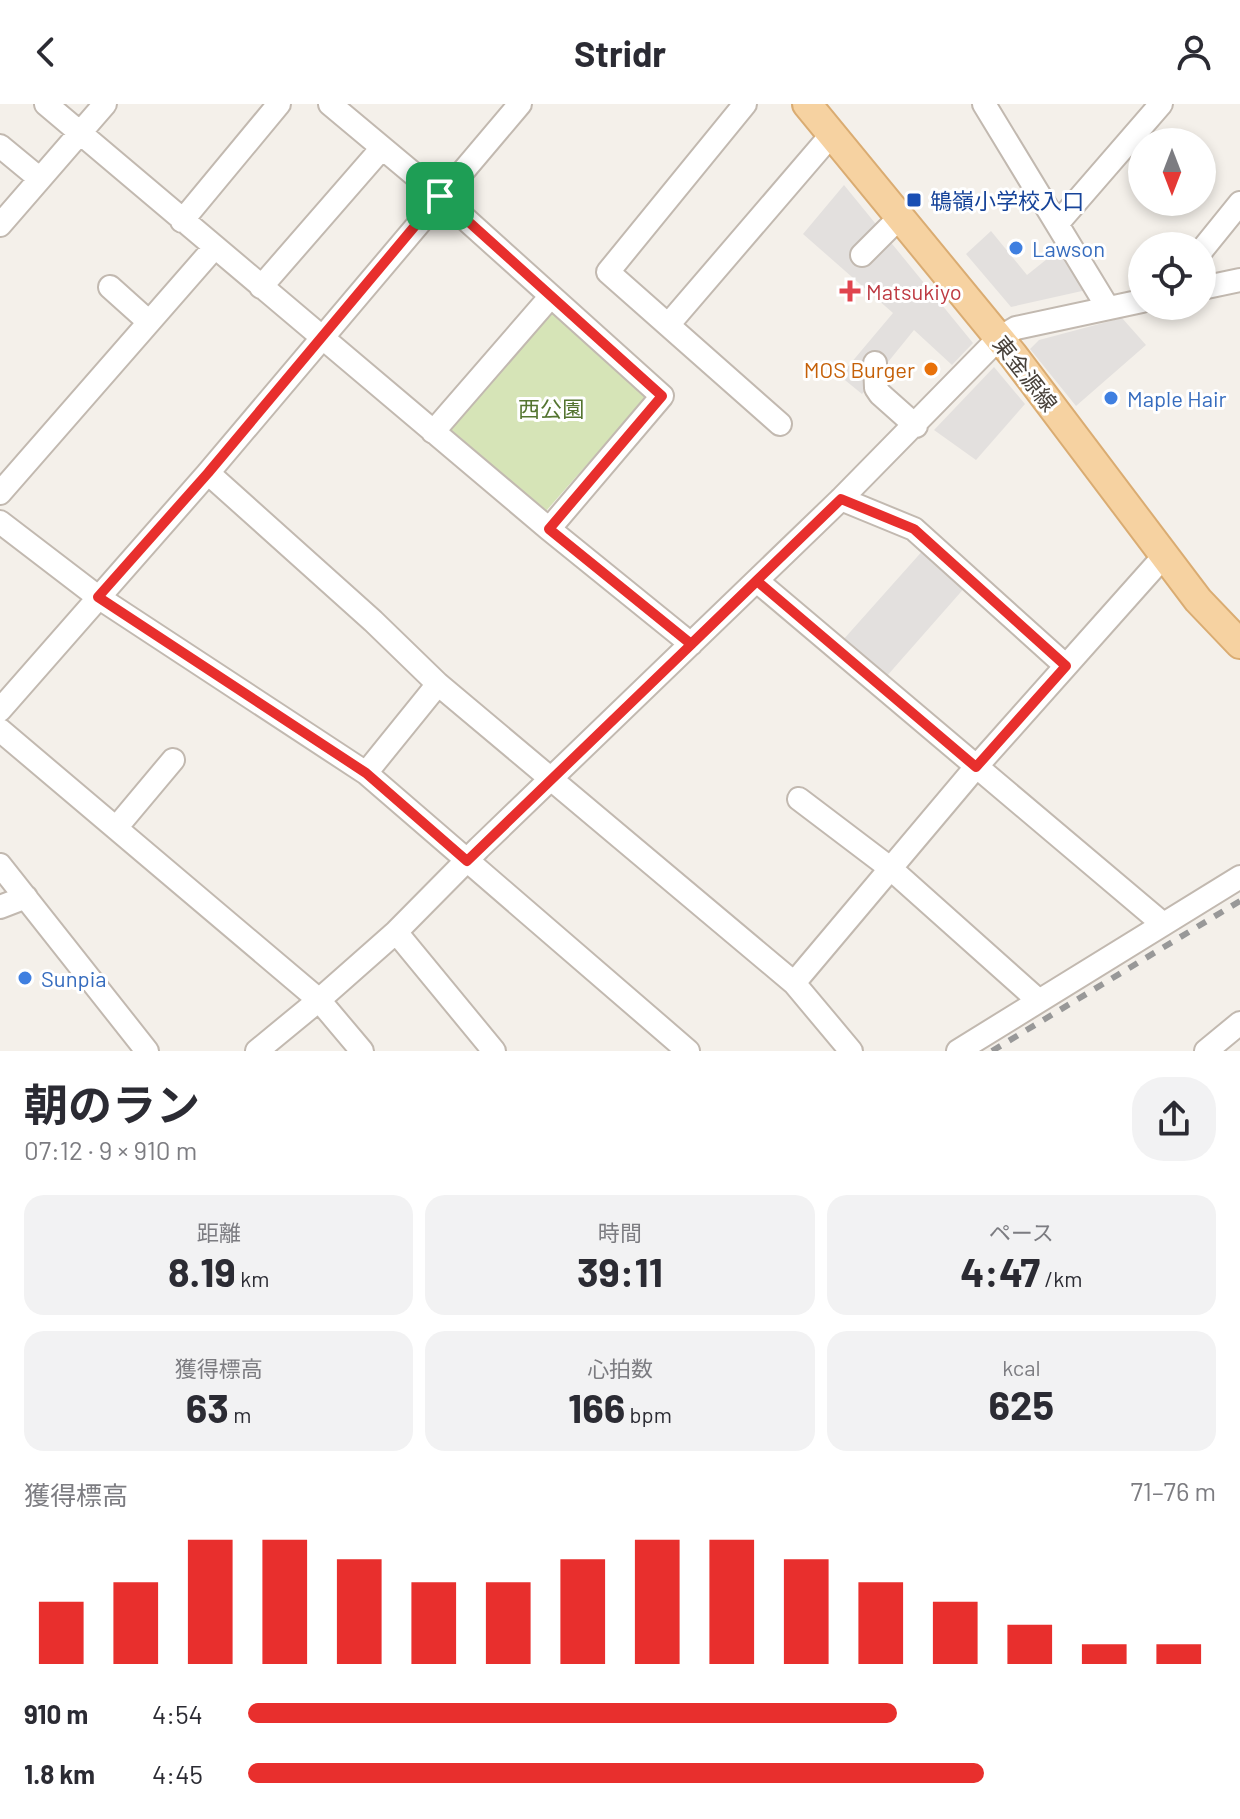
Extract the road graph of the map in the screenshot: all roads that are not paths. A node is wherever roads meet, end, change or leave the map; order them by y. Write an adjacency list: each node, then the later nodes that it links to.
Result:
1 (46, 104): 10 (street)
2 (105, 104): 10 (street)
3 (279, 104): 18 (street)
4 (330, 104): 13 (street)
5 (745, 104): 32 (street)
6 (807, 104): 11 (main road, 東金源線)
7 (984, 104): 19 (street)
8 (1161, 104): 19 (street)
9 (506, 109): 15 (street)
10 (80, 133): 14 (street); 18 (street)
11 (832, 134): 17 (main road, 東金源線); 32 (street)
12 (0, 146): 14 (street)
13 (382, 148): 15 (street); 27 (street)
14 (40, 179): 20 (street)
15 (440, 196): 28 (street); 33 (street)
16 (1240, 203): 21 (street)
17 (900, 217): 23 (street); 34 (main road, 東金源線)
18 (182, 221): 22 (street)
19 (1057, 224): 30 (street)
20 (0, 225)
21 (1216, 233)
22 (214, 248): 27 (street); 31 (street)
23 (862, 255)
24 (1240, 280): 25 (street)
25 (1216, 285)
26 (110, 287): 31 (street)
27 (261, 287): 33 (street)
28 (551, 296): 38 (street); 43 (street)
29 (1128, 304): 30 (street)
30 (1108, 308): 34 (street)
31 (149, 322): 40 (street)
32 (668, 325): 36 (street)
33 (320, 337): 38 (street); 39 (street)
34 (999, 338): 37 (street); 44 (main road, 東金源線)
35 (875, 363): 37 (street)
36 (780, 424)
37 (916, 426): 41 (street)
38 (433, 432): 43 (street)
39 (208, 473): 46 (street); 50 (street)
40 (0, 493)
41 (841, 499): 45 (street); 49 (street)
42 (0, 522): 46 (street)
43 (549, 529): 47 (street)
44 (1164, 556): 48 (main road, 東金源線); 49 (street)
45 (757, 581): 47 (street); 54 (street)
46 (98, 597): 51 (street); 55 (street)
47 (691, 644): 56 (street)
48 (1240, 644)
49 (1066, 666): 54 (street)
50 (438, 684): 55 (street); 56 (street)
51 (0, 710)
52 (0, 730): 58 (street)
53 (173, 760): 58 (street)
54 (976, 767): 61 (street); 65 (street)
55 (366, 773): 59 (street)
56 (552, 778): 59 (street); 67 (street)
57 (799, 799): 61 (street)
58 (116, 828): 68 (street)
59 (467, 861): 66 (street); 71 (street)
60 (0, 865): 63 (street)
61 (890, 868): 67 (street); 69 (street)
62 (1240, 877): 65 (street)
63 (26, 897): 64 (street); 72 (street)
64 (0, 907)
65 (1163, 924): 69 (street)
66 (396, 932): 68 (street); 75 (street)
67 (794, 983): 76 (street)
68 (319, 1000): 73 (street); 74 (street)
69 (1039, 1001): 77 (street)
70 (1240, 1023): 78 (street)
71 (681, 1049)
72 (147, 1051)
73 (257, 1051)
74 (362, 1051)
75 (494, 1051)
76 (851, 1051)
77 (958, 1051)
78 (1206, 1051)

